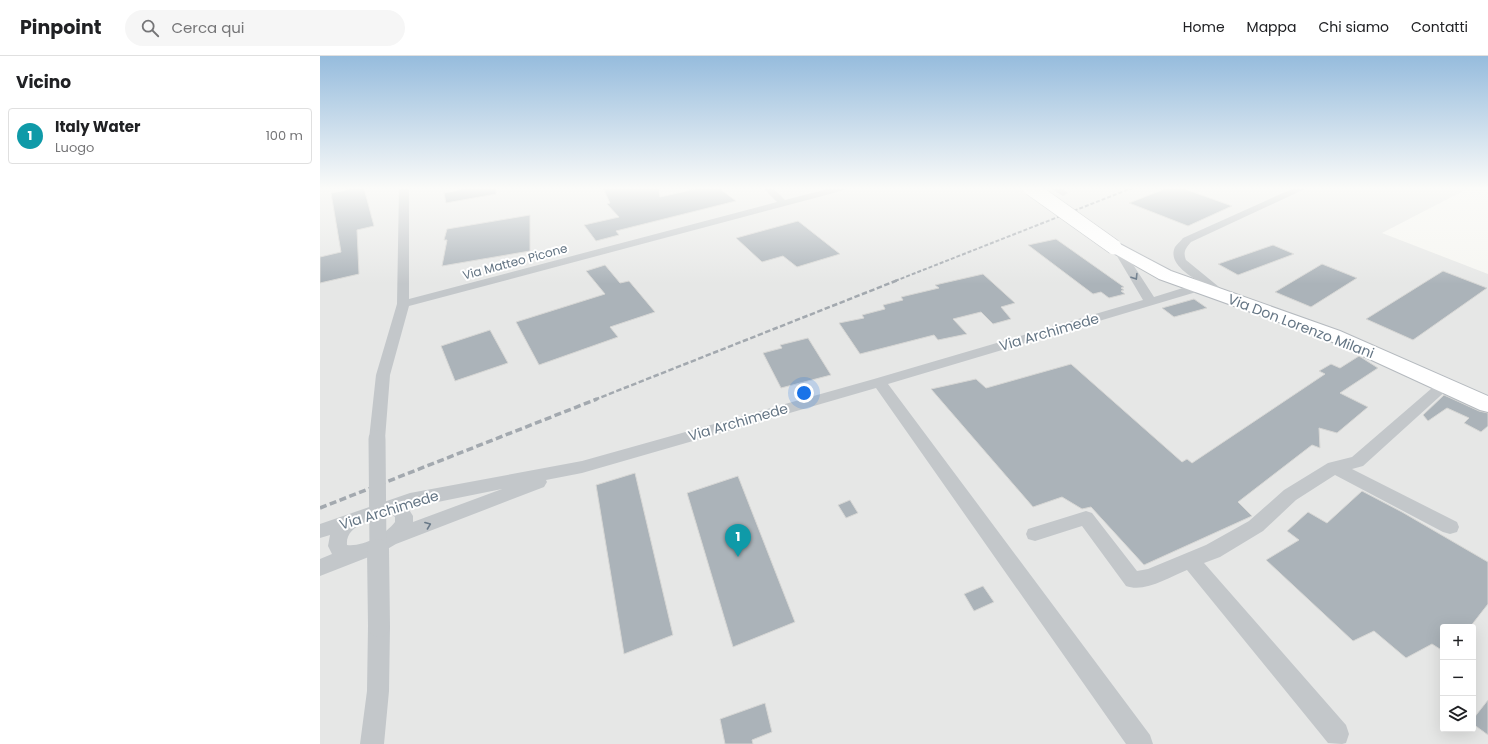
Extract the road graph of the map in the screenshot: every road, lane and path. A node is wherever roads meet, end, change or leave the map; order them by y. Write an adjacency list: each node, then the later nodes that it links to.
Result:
1 (404, 220): 8 (street)
2 (719, 220): 8 (street, Via Matteo Picone)
3 (1076, 220): 5 (street, Via Don Lorenzo Milani, bridge)
4 (1231, 220): 6 (street)
5 (1116, 249): 6 (street, Via Don Lorenzo Milani); 7 (street, one-way to 7)
6 (1206, 290): 7 (street, Via Archimede); 10 (street, Via Don Lorenzo Milani)
7 (1151, 302): 9 (street, Via Archimede)
8 (403, 304): 23 (street, bridge)
9 (879, 382): 12 (street, Via Archimede); 24 (street)
10 (1444, 385): 11 (street, Via Don Lorenzo Milani); 13 (street)
11 (1488, 405)
12 (582, 467): 14 (street, Via Archimede); 19 (street, one-way to 12)
13 (1334, 467): 16 (street); 21 (street)
14 (392, 506): 15 (street, Via Archimede); 19 (street)
15 (350, 520): 17 (street, Via Archimede); 20 (street)
16 (1450, 527)
17 (320, 532)
18 (1035, 534): 21 (street)
19 (391, 538): 20 (street)
20 (333, 553)
21 (1190, 560): 22 (street)
22 (1337, 734)
23 (372, 744)
24 (1141, 744)

